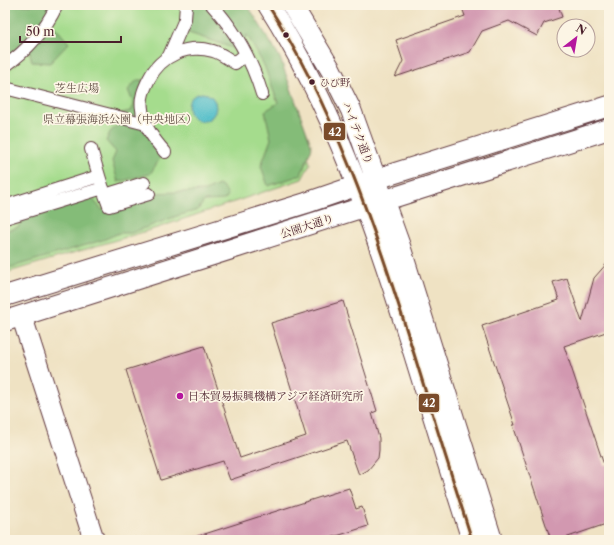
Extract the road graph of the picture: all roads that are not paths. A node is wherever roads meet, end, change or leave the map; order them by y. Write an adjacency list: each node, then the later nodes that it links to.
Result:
1 (57, 5): 8 (street)
2 (186, 5): 7 (street)
3 (212, 5): 6 (street)
4 (268, 5): 18 (street, ハイテク通り)
5 (292, 5): 16 (street, ハイテク通り)
6 (246, 54): 7 (street); 10 (street)
7 (170, 56): 12 (street)
8 (5, 66)
9 (5, 88): 12 (street)
10 (262, 94)
11 (609, 106): 16 (street, 公園大通り)
12 (146, 124): 15 (street)
13 (609, 129): 20 (street, 公園大通り)
14 (91, 149): 17 (street)
15 (165, 152)
16 (376, 179): 18 (street, 公園大通り); 20 (street, ハイテク通り)
17 (103, 186): 19 (street); 22 (street)
18 (357, 186): 23 (street, ハイテク通り); 25 (street, 公園大通り)
19 (147, 188)
20 (384, 202): 23 (street, 公園大通り); 29 (street, ハイテク通り)
21 (5, 206): 22 (street)
22 (25, 206): 24 (street)
23 (365, 208): 26 (street, 公園大通り); 28 (street, ハイテク通り)
24 (5, 218)
25 (5, 296)
26 (13, 319): 27 (street)
27 (94, 540)
28 (472, 540)
29 (492, 540)

